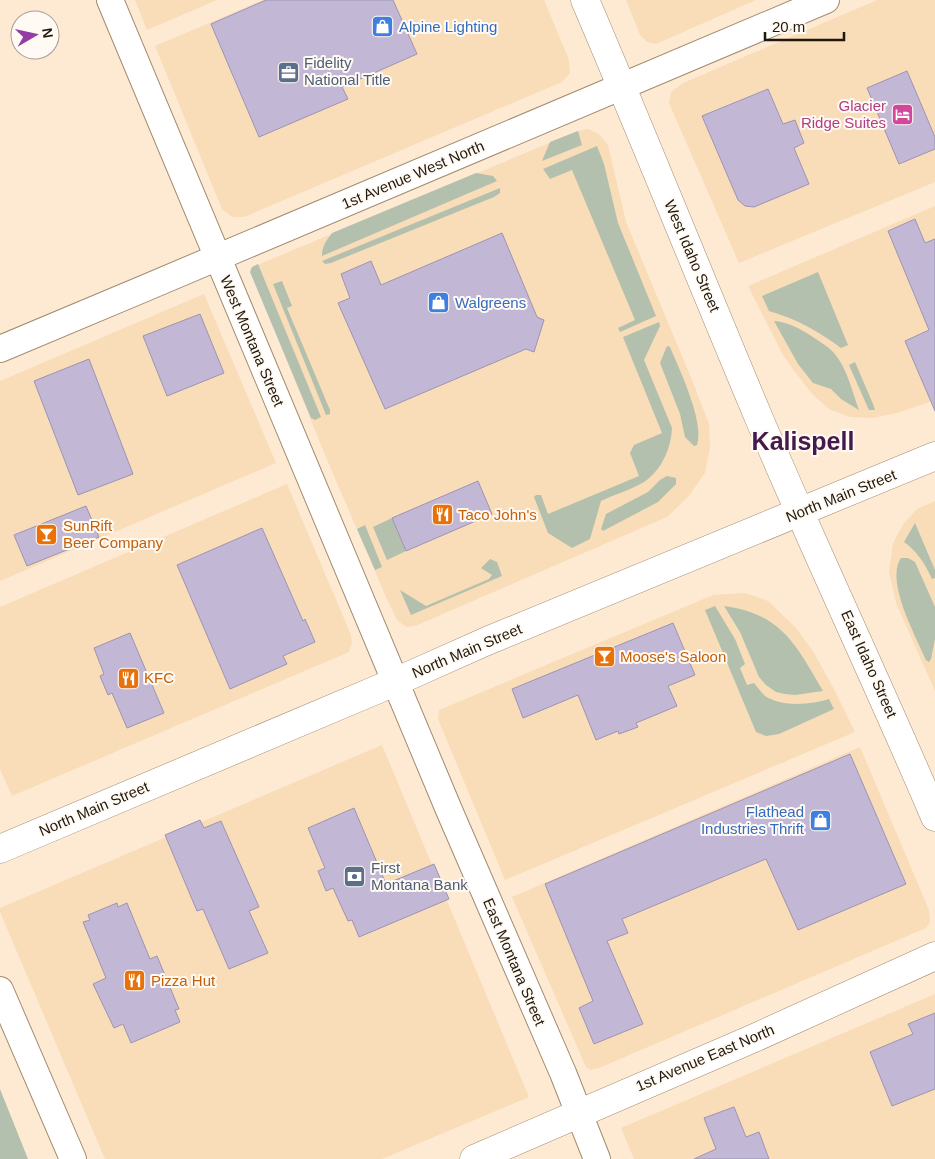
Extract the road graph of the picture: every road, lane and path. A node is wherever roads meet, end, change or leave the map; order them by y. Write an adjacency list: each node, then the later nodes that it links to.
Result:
1 (110, 0): 5 (street, West Montana Street)
2 (585, 0): 4 (main road, West Idaho Street)
3 (826, 0): 4 (street, 1st Avenue West North)
4 (622, 85): 5 (street, 1st Avenue West North); 8 (main road, West Idaho Street)
5 (216, 258): 6 (street, 1st Avenue West North); 9 (street, West Montana Street)
6 (0, 349)
7 (935, 456): 8 (main road, North Main Street)
8 (800, 512): 9 (main road, North Main Street); 10 (main road, East Idaho Street)
9 (395, 682): 11 (main road, North Main Street); 14 (street, East Montana Street)
10 (935, 817)
11 (0, 849)
12 (935, 956): 14 (main road, 1st Avenue East North)
13 (0, 990): 15 (street)
14 (578, 1113): 16 (main road, 1st Avenue East North); 17 (street, East Montana Street)
15 (73, 1159)
16 (474, 1159)
17 (597, 1159)

